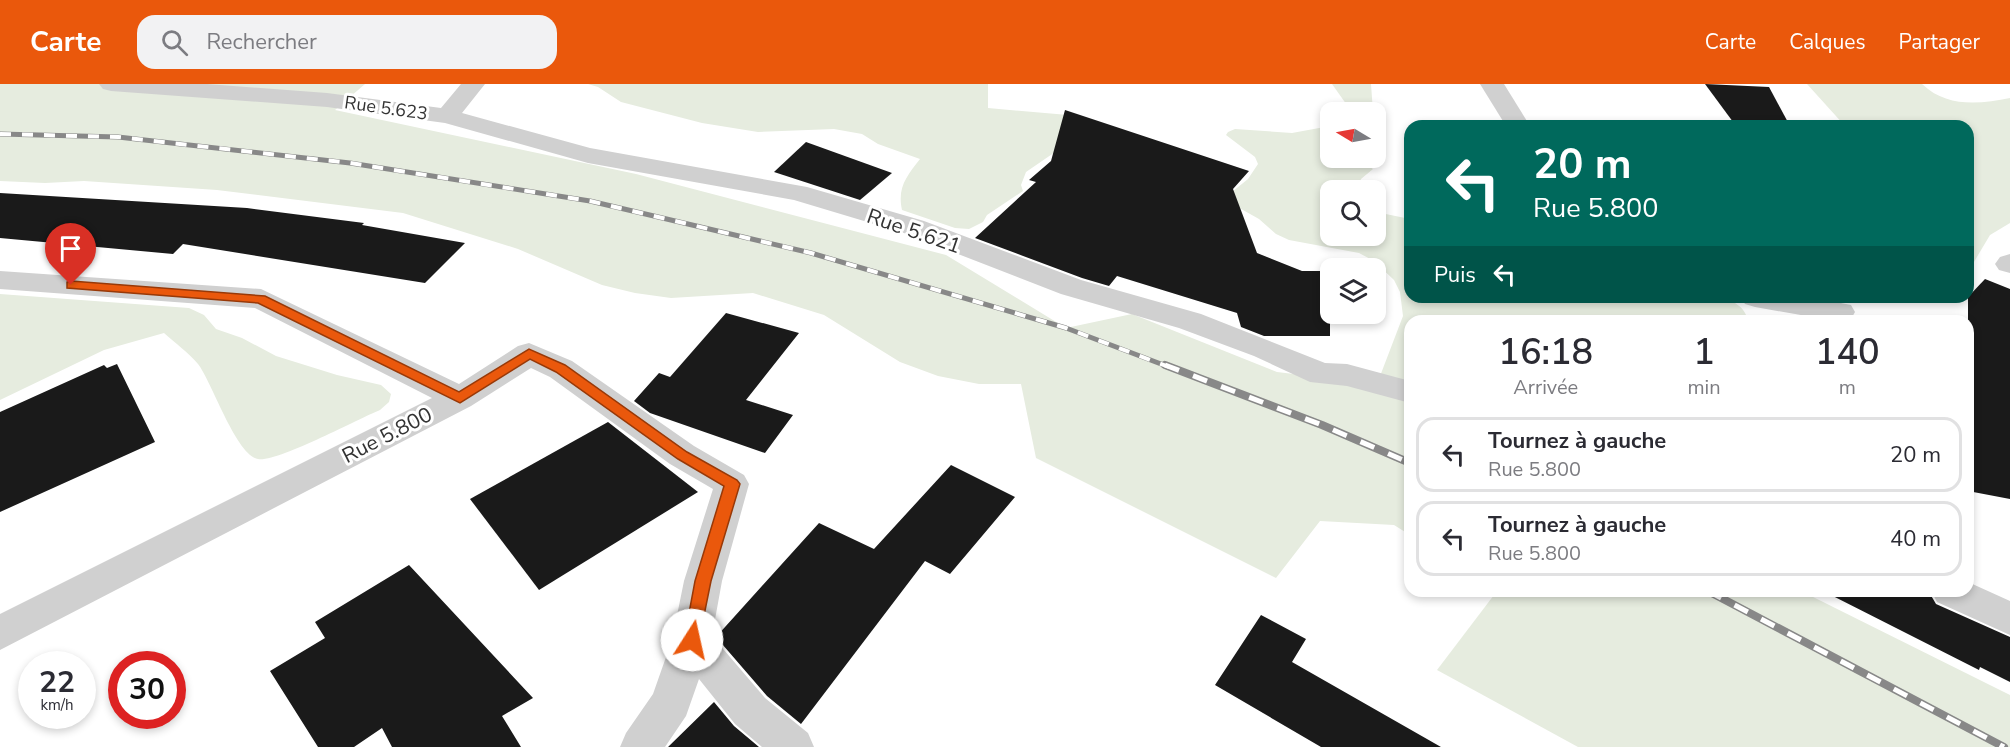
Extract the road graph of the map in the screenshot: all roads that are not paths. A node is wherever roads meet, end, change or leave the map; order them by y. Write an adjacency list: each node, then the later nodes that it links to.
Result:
1 (111, 84): 4 (street, Rue 5.623)
2 (472, 84): 4 (street)
3 (1492, 84): 5 (street)
4 (447, 116): 9 (street, Rue 5.621)
5 (1514, 120)
6 (0, 280): 10 (street)
7 (1789, 303): 8 (street)
8 (1840, 312)
9 (1404, 390)
10 (460, 398): 13 (street, Rue 5.800); 14 (street, Rue 5.800)
11 (1963, 597): 12 (street)
12 (2010, 619)
13 (0, 633)
14 (692, 640): 15 (street, Rue 5.800); 16 (street)
15 (641, 747)
16 (794, 747)

